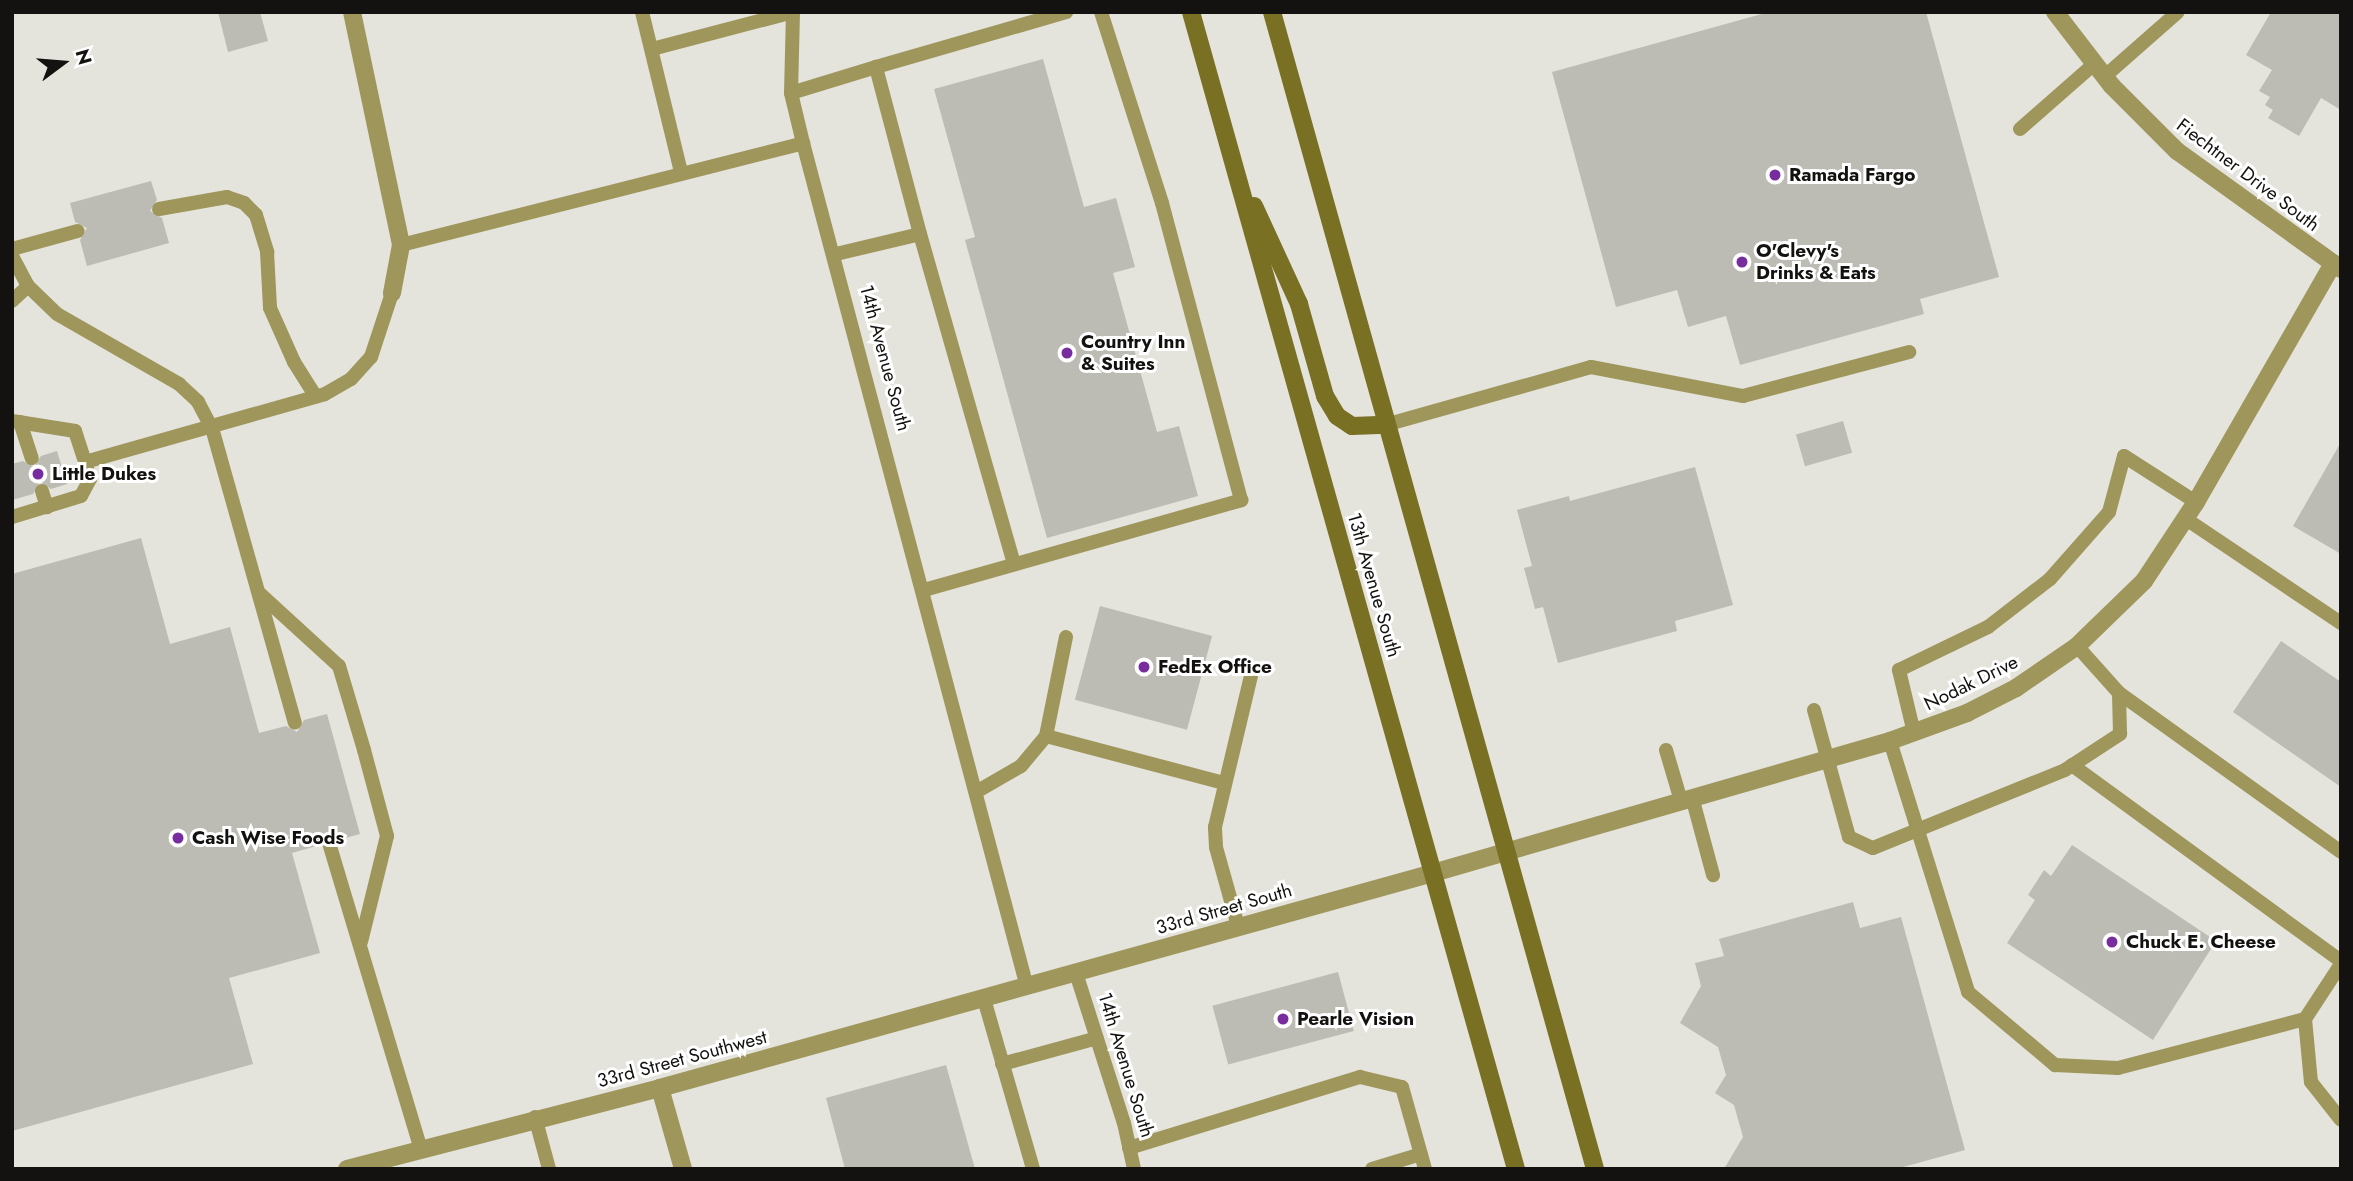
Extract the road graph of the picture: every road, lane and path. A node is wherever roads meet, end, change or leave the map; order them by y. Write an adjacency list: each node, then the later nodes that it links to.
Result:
1 (352, 12): 21 (street)
2 (642, 12): 10 (lane)
3 (793, 12): 10 (lane); 13 (lane, 14th Avenue South)
4 (1066, 12): 11 (lane)
5 (1101, 12): 41 (lane)
6 (1191, 12): 16 (main road, 13th Avenue South)
7 (1272, 12): 32 (main road)
8 (2054, 12): 12 (street, Fiechtner Drive South)
9 (2178, 12): 12 (lane)
10 (652, 49): 17 (lane)
11 (876, 67): 13 (lane); 20 (lane)
12 (2099, 71): 14 (lane); 25 (street, Fiechtner Drive South)
13 (791, 93): 15 (lane, 14th Avenue South)
14 (2020, 129)
15 (803, 142): 17 (lane); 23 (lane, 14th Avenue South)
16 (1233, 161): 32 (main road); 64 (main road, 13th Avenue South)
17 (681, 172): 21 (lane)
18 (159, 209): 30 (lane)
19 (78, 231): 22 (lane)
20 (920, 234): 23 (lane); 41 (lane)
21 (401, 245): 27 (street)
22 (12, 249)
23 (836, 254): 42 (lane, 14th Avenue South)
24 (12, 256): 26 (lane)
25 (2337, 266): 37 (street, Nodak Drive)
26 (29, 286): 28 (lane); 33 (lane)
27 (391, 293): 30 (lane)
28 (12, 301)
29 (1909, 352): 32 (lane)
30 (316, 397): 33 (lane)
31 (16, 421): 34 (lane); 35 (lane)
32 (1385, 425): 62 (main road)
33 (212, 428): 35 (lane); 43 (lane)
34 (32, 458)
35 (85, 462): 38 (lane)
36 (42, 491): 38 (lane)
37 (2196, 502): 40 (street, Nodak Drive); 51 (lane)
38 (47, 507): 39 (lane)
39 (12, 517)
40 (2186, 519): 44 (lane); 46 (street, Nodak Drive)
41 (1014, 564): 42 (lane)
42 (924, 590): 58 (lane, 14th Avenue South)
43 (258, 592): 50 (lane); 67 (lane)
44 (2341, 623)
45 (1066, 637): 52 (lane)
46 (2077, 646): 48 (lane); 51 (street, Nodak Drive)
47 (1251, 676): 57 (lane)
48 (2119, 693): 56 (lane); 63 (lane)
49 (1814, 710): 55 (lane)
50 (295, 723)
51 (1914, 733): 53 (street, Nodak Drive)
52 (1046, 736): 57 (lane); 58 (lane)
53 (1889, 741): 55 (street, Nodak Drive); 60 (lane)
54 (1666, 750): 59 (lane)
55 (1827, 759): 59 (street, Nodak Drive); 60 (lane)
56 (2072, 765): 60 (lane); 68 (lane)
57 (1224, 783): 66 (lane)
58 (976, 792): 70 (lane, 14th Avenue South)
59 (1687, 799): 62 (street, Nodak Drive); 65 (lane)
60 (1920, 832): 72 (lane)
61 (329, 843): 67 (lane)
62 (1506, 852): 64 (street, Nodak Drive); 88 (main road)
63 (2341, 852)
64 (1433, 873): 66 (street, 33rd Street South); 87 (main road, 13th Avenue South)
65 (1713, 874)
66 (1238, 926): 69 (street, 33rd Street South)
67 (361, 942): 79 (lane)
68 (2341, 963): 72 (lane)
69 (1076, 973): 70 (street, 33rd Street South); 73 (lane, 14th Avenue South)
70 (1027, 987): 71 (street, 33rd Street Southwest)
71 (984, 999): 74 (lane); 75 (street, 33rd Street Southwest)
72 (2305, 1018): 77 (lane)
73 (1097, 1038): 74 (lane); 78 (lane, 14th Avenue South)
74 (1002, 1064): 84 (lane)
75 (660, 1088): 76 (street, 33rd Street Southwest); 83 (street)
76 (535, 1117): 79 (street, 33rd Street Southwest); 82 (lane)
77 (2341, 1120)
78 (1129, 1148): 80 (lane); 85 (lane, 14th Avenue South)
79 (421, 1149): 81 (street, 33rd Street Southwest)
80 (1423, 1162): 86 (lane)
81 (347, 1169)
82 (550, 1169)
83 (683, 1169)
84 (1032, 1169)
85 (1134, 1169)
86 (1373, 1169)
87 (1516, 1169)
88 (1595, 1169)

